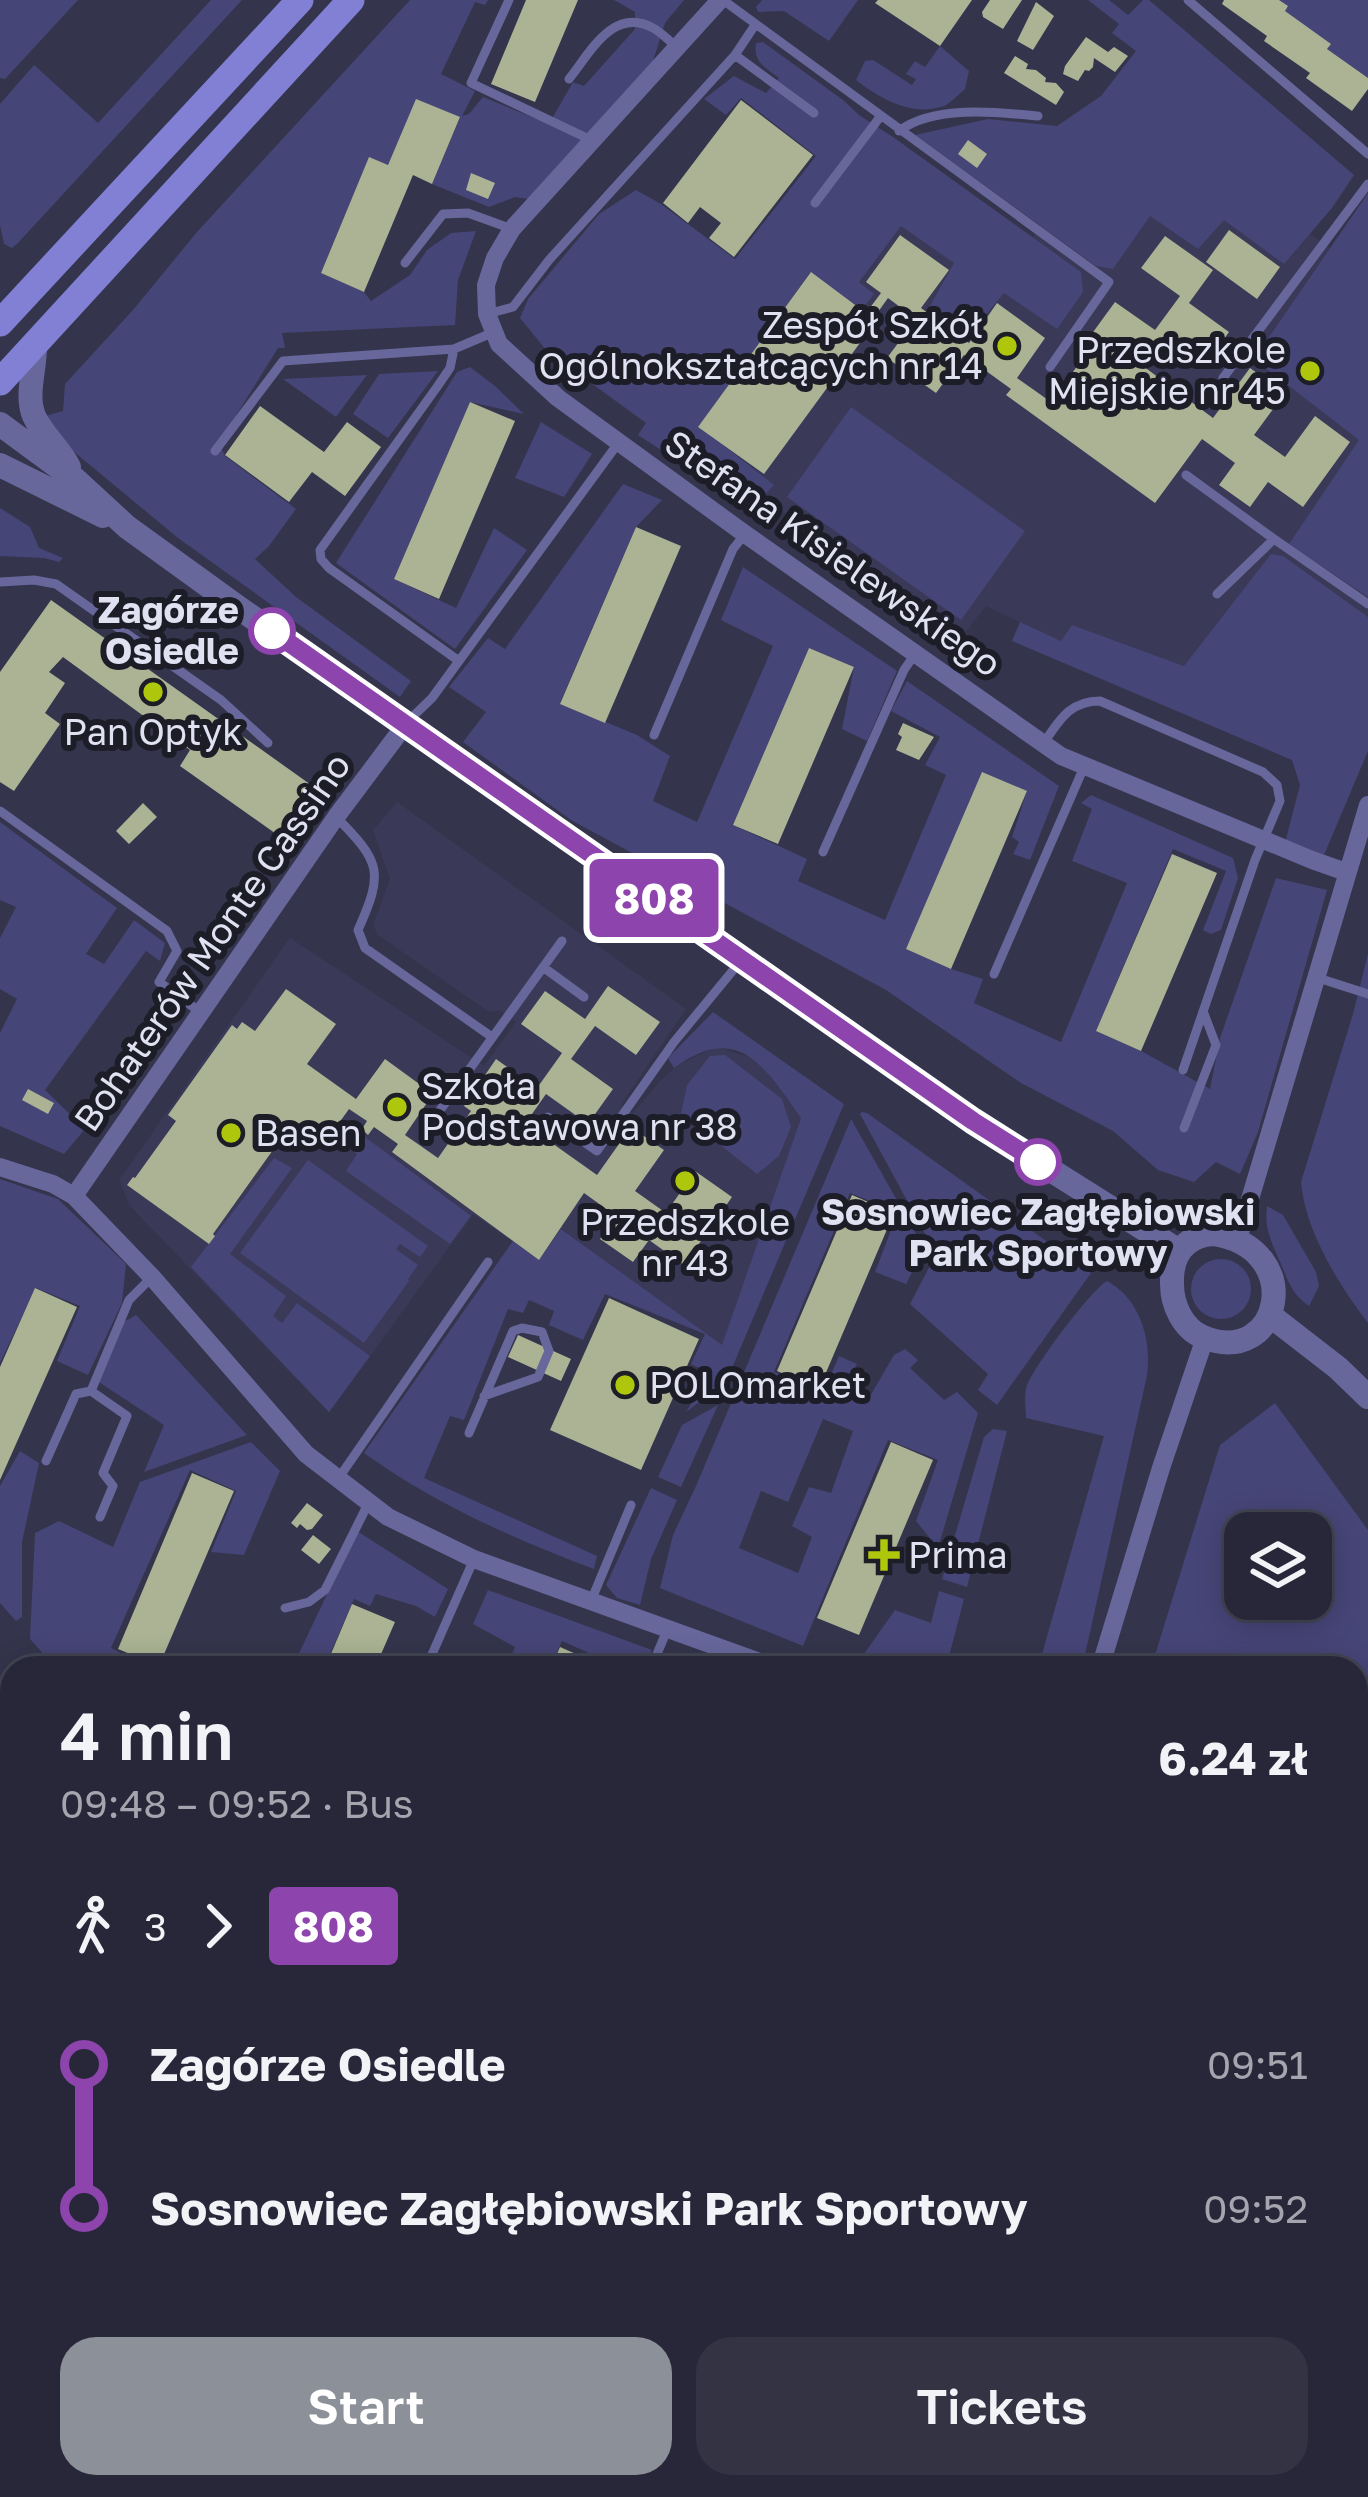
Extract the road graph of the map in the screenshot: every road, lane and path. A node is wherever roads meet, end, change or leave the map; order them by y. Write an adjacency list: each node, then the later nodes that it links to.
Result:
1 (300, 0): 20 (main road)
2 (351, 0): 22 (main road)
3 (508, 0): 14 (lane)
4 (721, 0): 6 (lane); 7 (street)
5 (1188, 0): 15 (lane)
6 (755, 25): 8 (lane); 12 (lane)
7 (676, 47): 9 (lane); 14 (street)
8 (735, 55): 10 (lane); 21 (lane)
9 (569, 79)
10 (814, 113)
11 (1038, 116): 13 (lane)
12 (880, 117): 13 (lane); 17 (lane)
13 (899, 131): 24 (lane)
14 (591, 140): 18 (street)
15 (1368, 154)
16 (1368, 184): 25 (lane)
17 (815, 203)
18 (512, 229): 19 (lane); 21 (street)
19 (405, 263)
20 (2, 320)
21 (491, 323): 23 (lane); 28 (street, Stefana Kisielewskiego)
22 (35, 344): 26 (main road); 32 (street)
23 (454, 349): 29 (lane); 40 (lane)
24 (1051, 367)
25 (1222, 378)
26 (0, 382)
27 (0, 424): 32 (street)
28 (619, 442): 34 (street, Stefana Kisielewskiego); 40 (lane)
29 (215, 451)
30 (0, 465): 33 (street)
31 (1186, 475): 35 (lane)
32 (76, 480): 33 (street)
33 (127, 527): 41 (street)
34 (745, 534): 39 (street, Stefana Kisielewskiego); 42 (lane)
35 (1274, 538): 37 (lane); 38 (lane)
36 (0, 582): 43 (lane)
37 (1217, 594)
38 (1368, 604)
39 (916, 654): 44 (street, Stefana Kisielewskiego); 50 (lane)
40 (458, 661): 41 (lane)
41 (405, 725): 48 (street, Bohaterów Monte Cassino); 53 (street)
42 (654, 735)
43 (268, 742)
44 (1043, 744): 45 (street, Stefana Kisielewskiego); 49 (lane)
45 (1084, 767): 49 (street, Stefana Kisielewskiego); 55 (lane)
46 (1367, 810): 51 (street)
47 (0, 811): 60 (lane)
48 (337, 817): 60 (street, Bohaterów Monte Cassino); 61 (lane)
49 (1264, 840): 51 (street, Stefana Kisielewskiego); 59 (lane)
50 (823, 852)
51 (1346, 872): 56 (street)
52 (562, 940): 54 (lane)
53 (742, 959): 63 (lane); 69 (street)
54 (543, 968): 58 (lane); 61 (lane)
55 (994, 974)
56 (1315, 976): 57 (lane); 68 (street)
57 (1368, 994)
58 (584, 997)
59 (1203, 1011): 62 (lane); 64 (lane)
60 (202, 1014): 67 (street, Bohaterów Monte Cassino)
61 (492, 1037): 65 (lane)
62 (1184, 1070)
63 (548, 1117)
64 (1184, 1128)
65 (424, 1131)
66 (0, 1168): 67 (street)
67 (74, 1196): 71 (street)
68 (1238, 1239): 69 (street); 72 (street)
69 (1179, 1251): 73 (street)
70 (488, 1262): 79 (lane)
71 (152, 1277): 74 (lane); 79 (street)
72 (1271, 1316): 73 (street); 76 (street)
73 (1205, 1338): 90 (street)
74 (91, 1390): 78 (lane); 82 (lane)
75 (484, 1396): 75 (lane); 77 (lane)
76 (1368, 1397)
77 (469, 1433)
78 (46, 1462)
79 (338, 1479): 80 (street)
80 (368, 1502): 83 (street); 85 (lane)
81 (631, 1505): 84 (lane)
82 (100, 1517)
83 (474, 1559): 84 (street); 87 (lane)
84 (591, 1601): 86 (street)
85 (285, 1607)
86 (668, 1628): 88 (lane); 89 (street)
87 (431, 1656)
88 (656, 1656)
89 (744, 1656)
90 (1104, 1656)

